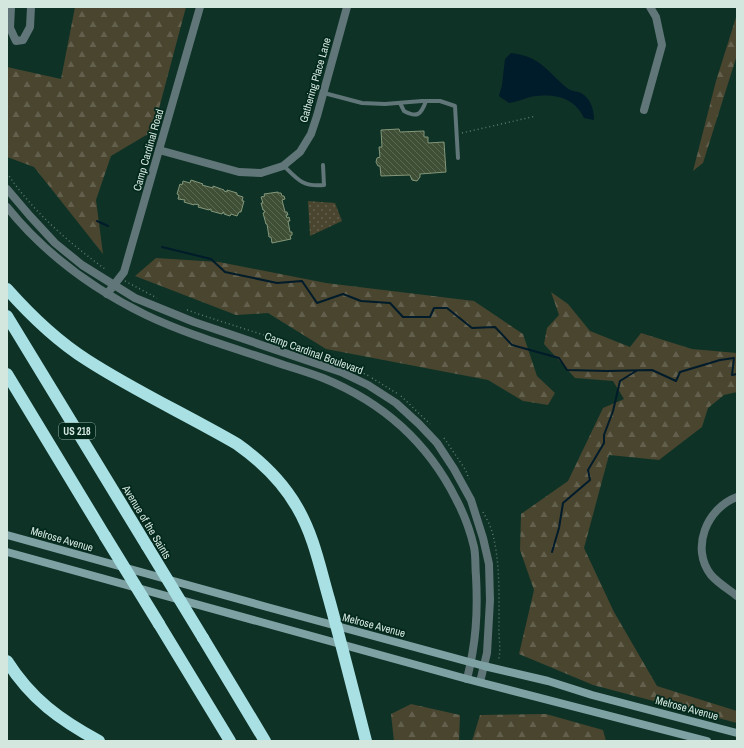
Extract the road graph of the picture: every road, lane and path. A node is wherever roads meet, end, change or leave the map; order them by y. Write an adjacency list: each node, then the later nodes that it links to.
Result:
1 (11, 7): 2 (street)
2 (32, 7)
3 (200, 7): 12 (street, Camp Cardinal Road)
4 (346, 7): 6 (street, Gathering Place Lane)
5 (650, 7): 9 (street)
6 (323, 93): 8 (lane); 15 (street, Gathering Place Lane)
7 (426, 101): 8 (lane); 8 (lane); 11 (lane)
8 (400, 103)
9 (644, 110)
10 (536, 116): 11 (path)
11 (456, 134): 13 (lane)
12 (160, 150): 15 (street, Gathering Place Lane); 19 (street, Camp Cardinal Road)
13 (458, 158)
14 (323, 165): 15 (lane)
15 (283, 166)
16 (7, 173): 19 (path)
17 (7, 189): 20 (street, Camp Cardinal Boulevard)
18 (7, 207): 22 (street, Camp Cardinal Boulevard)
19 (120, 278): 20 (street, Camp Cardinal Road); 23 (path)
20 (114, 286): 22 (street, Camp Cardinal Road); 40 (street, Camp Cardinal Boulevard)
21 (7, 290): 35 (highway)
22 (108, 294): 39 (street, Camp Cardinal Boulevard)
23 (159, 299)
24 (187, 310): 27 (path)
25 (7, 316): 46 (highway, Avenue of the Saints / US 218, bridge)
26 (7, 374): 45 (highway, US 218, bridge)
27 (434, 428)
28 (439, 434): 29 (path)
29 (471, 483)
30 (737, 497): 34 (street)
31 (483, 512): 37 (path)
32 (7, 535): 35 (main road, Melrose Avenue)
33 (7, 552): 36 (main road)
34 (737, 596)
35 (337, 626): 36 (highway); 39 (main road, Melrose Avenue)
36 (341, 644): 41 (main road); 47 (highway)
37 (499, 659)
38 (7, 661): 44 (highway)
39 (471, 662): 40 (main road, Melrose Avenue); 41 (street, Camp Cardinal Boulevard)
40 (484, 666): 42 (street, Camp Cardinal Boulevard); 43 (main road, Melrose Avenue)
41 (467, 679): 42 (main road)
42 (480, 682): 48 (main road)
43 (737, 732)
44 (99, 741)
45 (230, 741)
46 (265, 741)
47 (366, 741)
48 (707, 741)

